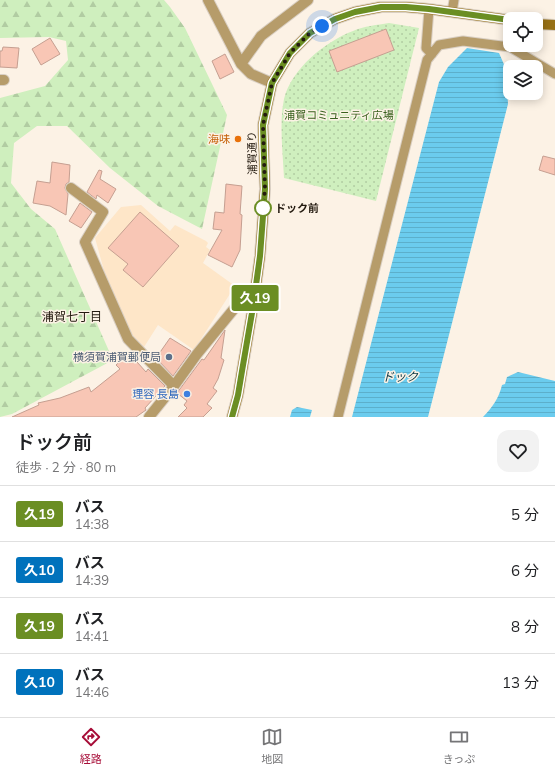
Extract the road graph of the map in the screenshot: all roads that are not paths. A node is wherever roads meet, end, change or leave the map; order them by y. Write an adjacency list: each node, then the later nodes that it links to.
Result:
1 (208, 0): 11 (street)
2 (308, 0): 11 (street)
3 (454, 0): 6 (lane)
4 (405, 4): 5 (main road, 浦賀通り); 13 (main road, 浦賀通り)
5 (429, 9): 6 (main road, 浦賀通り); 10 (lane)
6 (452, 12): 7 (main road, 浦賀通り)
7 (503, 19)
8 (543, 24): 9 (main road)
9 (555, 25)
10 (432, 54): 12 (lane); 19 (lane)
11 (241, 64): 13 (street)
12 (555, 74)
13 (272, 83): 15 (main road, 浦賀通り)
14 (71, 188): 16 (street)
15 (253, 307): 16 (street); 18 (main road, 浦賀通り)
16 (174, 386): 17 (street)
17 (150, 417)
18 (232, 417)
19 (338, 417)

